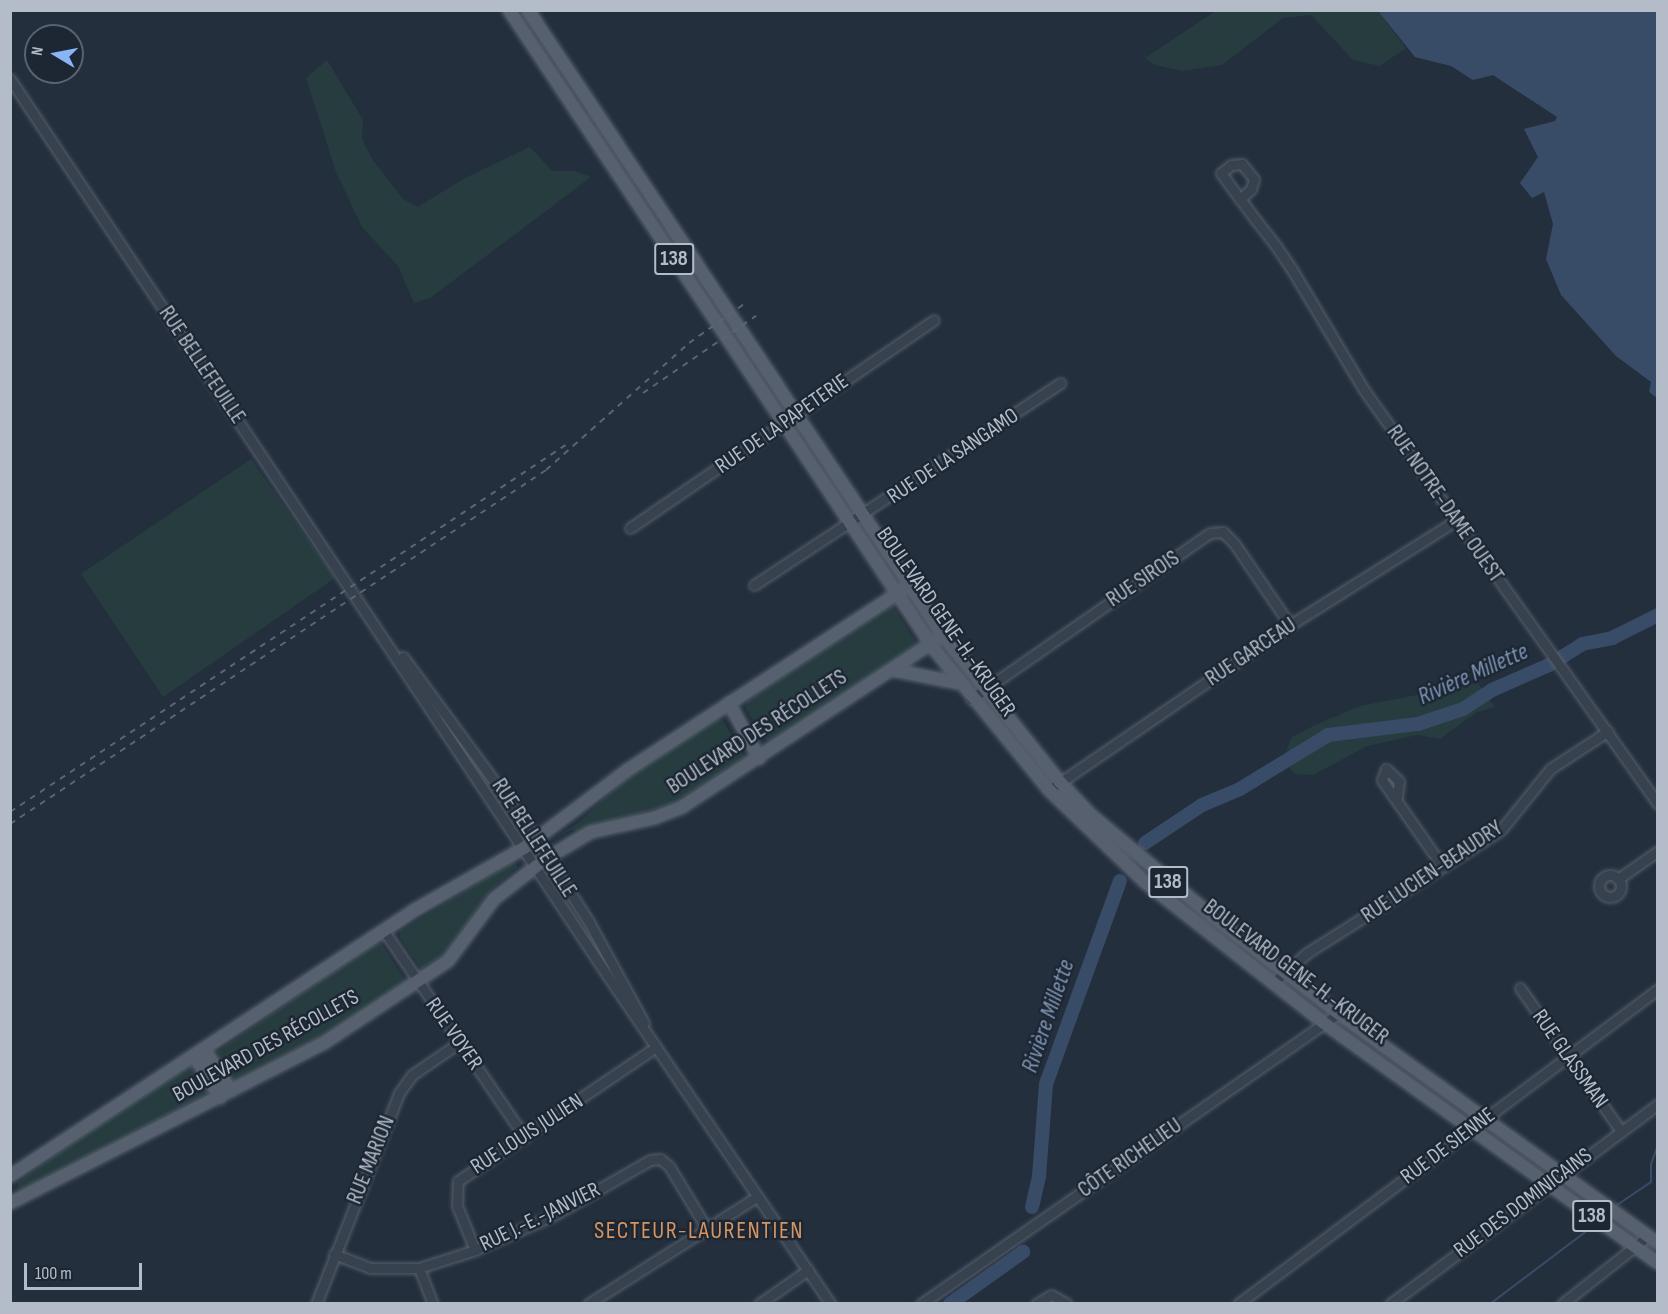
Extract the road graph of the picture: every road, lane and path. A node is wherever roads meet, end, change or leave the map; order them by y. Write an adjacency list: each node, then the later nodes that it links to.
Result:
1 (509, 10): 8 (main road, BOULEVARD GENE-H.-KRUGER / 138)
2 (528, 10): 7 (main road, BOULEVARD GENE-H.-KRUGER / 138)
3 (10, 79): 19 (street, RUE BELLEFEUILLE)
4 (1240, 199): 4 (street, RUE NOTRE-DAME OUEST); 10 (street, RUE NOTRE-DAME OUEST)
5 (934, 320): 7 (street, RUE DE LA PAPETERIE)
6 (1060, 383): 9 (street, RUE DE LA SANGAMO)
7 (794, 414): 8 (street, RUE DE LA PAPETERIE); 9 (main road, BOULEVARD GENE-H.-KRUGER / 138)
8 (782, 423): 11 (main road, BOULEVARD GENE-H.-KRUGER / 138); 12 (street, RUE DE LA PAPETERIE)
9 (863, 515): 11 (street, RUE DE LA SANGAMO); 14 (main road, BOULEVARD GENE-H.-KRUGER / 138)
10 (1458, 519): 16 (street, RUE GARCEAU); 25 (street, RUE NOTRE-DAME OUEST)
11 (850, 523): 13 (street, RUE DE LA SANGAMO); 15 (main road, BOULEVARD GENE-H.-KRUGER / 138)
12 (630, 528)
13 (754, 585)
14 (910, 585): 15 (main road, BOULEVARD DES RÉCOLLETS); 17 (main road, BOULEVARD GENE-H.-KRUGER / 138)
15 (897, 593): 18 (main road, BOULEVARD GENE-H.-KRUGER / 138); 24 (main road, BOULEVARD DES RÉCOLLETS)
16 (1290, 625): 22 (street, RUE SIROIS); 27 (street, RUE GARCEAU)
17 (943, 635): 18 (main road, BOULEVARD DES RÉCOLLETS); 22 (main road, BOULEVARD GENE-H.-KRUGER / 138)
18 (931, 644): 20 (main road, BOULEVARD DES RÉCOLLETS); 21 (main road, BOULEVARD GENE-H.-KRUGER / 138)
19 (393, 651): 31 (street, RUE BELLEFEUILLE); 32 (street, RUE BELLEFEUILLE)
20 (893, 670): 21 (main road); 26 (main road, BOULEVARD DES RÉCOLLETS)
21 (958, 682): 23 (main road, BOULEVARD GENE-H.-KRUGER / 138)
22 (984, 690): 23 (street, RUE SIROIS); 27 (main road, BOULEVARD GENE-H.-KRUGER / 138)
23 (971, 699): 28 (main road, BOULEVARD GENE-H.-KRUGER / 138)
24 (729, 703): 26 (main road); 31 (main road, BOULEVARD DES RÉCOLLETS)
25 (1608, 731): 30 (street, RUE NOTRE-DAME OUEST); 36 (street, RUE LUCIEN-BEAUDRY)
26 (759, 758): 34 (main road, BOULEVARD DES RÉCOLLETS)
27 (1060, 782): 28 (street, RUE GARCEAU); 39 (main road, BOULEVARD GENE-H.-KRUGER / 138)
28 (1048, 790): 40 (main road, BOULEVARD GENE-H.-KRUGER / 138)
29 (1397, 797): 36 (street)
30 (1658, 804)
31 (536, 840): 32 (main road, BOULEVARD DES RÉCOLLETS); 34 (street, RUE BELLEFEUILLE)
32 (524, 848): 35 (street, RUE BELLEFEUILLE); 38 (main road, BOULEVARD DES RÉCOLLETS)
33 (1658, 851): 37 (street)
34 (547, 858): 35 (main road, BOULEVARD DES RÉCOLLETS); 47 (street, RUE BELLEFEUILLE)
35 (536, 866): 41 (main road, BOULEVARD DES RÉCOLLETS); 47 (street, RUE BELLEFEUILLE)
36 (1443, 867): 39 (street, RUE LUCIEN-BEAUDRY)
37 (1618, 879)
38 (384, 931): 41 (street, RUE VOYER); 48 (main road, BOULEVARD DES RÉCOLLETS)
39 (1285, 972): 40 (street, RUE LUCIEN-BEAUDRY); 44 (main road, BOULEVARD GENE-H.-KRUGER / 138)
40 (1275, 981): 45 (main road, BOULEVARD GENE-H.-KRUGER / 138)
41 (418, 983): 46 (street, RUE VOYER); 50 (main road, BOULEVARD DES RÉCOLLETS)
42 (1520, 988): 49 (street, RUE GLASSMAN)
43 (1658, 989): 49 (street, RUE DE SIENNE)
44 (1339, 1013): 45 (street, CÔTE RICHELIEU); 52 (main road, BOULEVARD GENE-H.-KRUGER / 138)
45 (1324, 1023): 53 (main road, BOULEVARD GENE-H.-KRUGER / 138); 74 (street, CÔTE RICHELIEU)
46 (460, 1042): 55 (street, RUE VOYER); 65 (street, RUE MARION)
47 (654, 1043): 55 (street, RUE LOUIS JULIEN); 59 (street, RUE BELLEFEUILLE)
48 (199, 1053): 50 (main road); 57 (main road, BOULEVARD DES RÉCOLLETS)
49 (1568, 1054): 52 (street, RUE DE SIENNE); 54 (street, RUE GLASSMAN)
50 (226, 1094): 60 (main road, BOULEVARD DES RÉCOLLETS)
51 (1658, 1104): 54 (street, RUE DES DOMINICAINS)
52 (1484, 1118): 53 (street, RUE DE SIENNE); 56 (main road, BOULEVARD GENE-H.-KRUGER / 138)
53 (1473, 1127): 58 (main road, BOULEVARD GENE-H.-KRUGER / 138); 77 (street, RUE DE SIENNE)
54 (1621, 1131): 56 (street, RUE DES DOMINICAINS)
55 (525, 1138): 64 (street, RUE LOUIS JULIEN)
56 (1562, 1174): 58 (street, RUE DES DOMINICAINS); 62 (main road, BOULEVARD GENE-H.-KRUGER / 138)
57 (10, 1176)
58 (1549, 1184): 63 (main road, BOULEVARD GENE-H.-KRUGER / 138); 78 (street, RUE DES DOMINICAINS)
59 (758, 1196): 61 (street); 68 (street, RUE BELLEFEUILLE)
60 (10, 1203)
61 (707, 1228): 64 (street, RUE J.-E.-JANVIER); 71 (street)
62 (1653, 1240): 63 (street)
63 (1635, 1247): 66 (main road, BOULEVARD GENE-H.-KRUGER / 138); 79 (street)
64 (475, 1250): 67 (street, RUE J.-E.-JANVIER)
65 (334, 1254): 67 (street, RUE J.-E.-JANVIER); 69 (street, RUE MARION)
66 (1658, 1263)
67 (419, 1269): 70 (street)
68 (808, 1270): 72 (street); 73 (street, RUE BELLEFEUILLE)
69 (316, 1304)
70 (433, 1304)
71 (588, 1304)
72 (759, 1304)
73 (831, 1304)
74 (921, 1304)
75 (1036, 1304): 76 (street)
76 (1066, 1304)
77 (1238, 1304)
78 (1390, 1304)
79 (1562, 1304)

